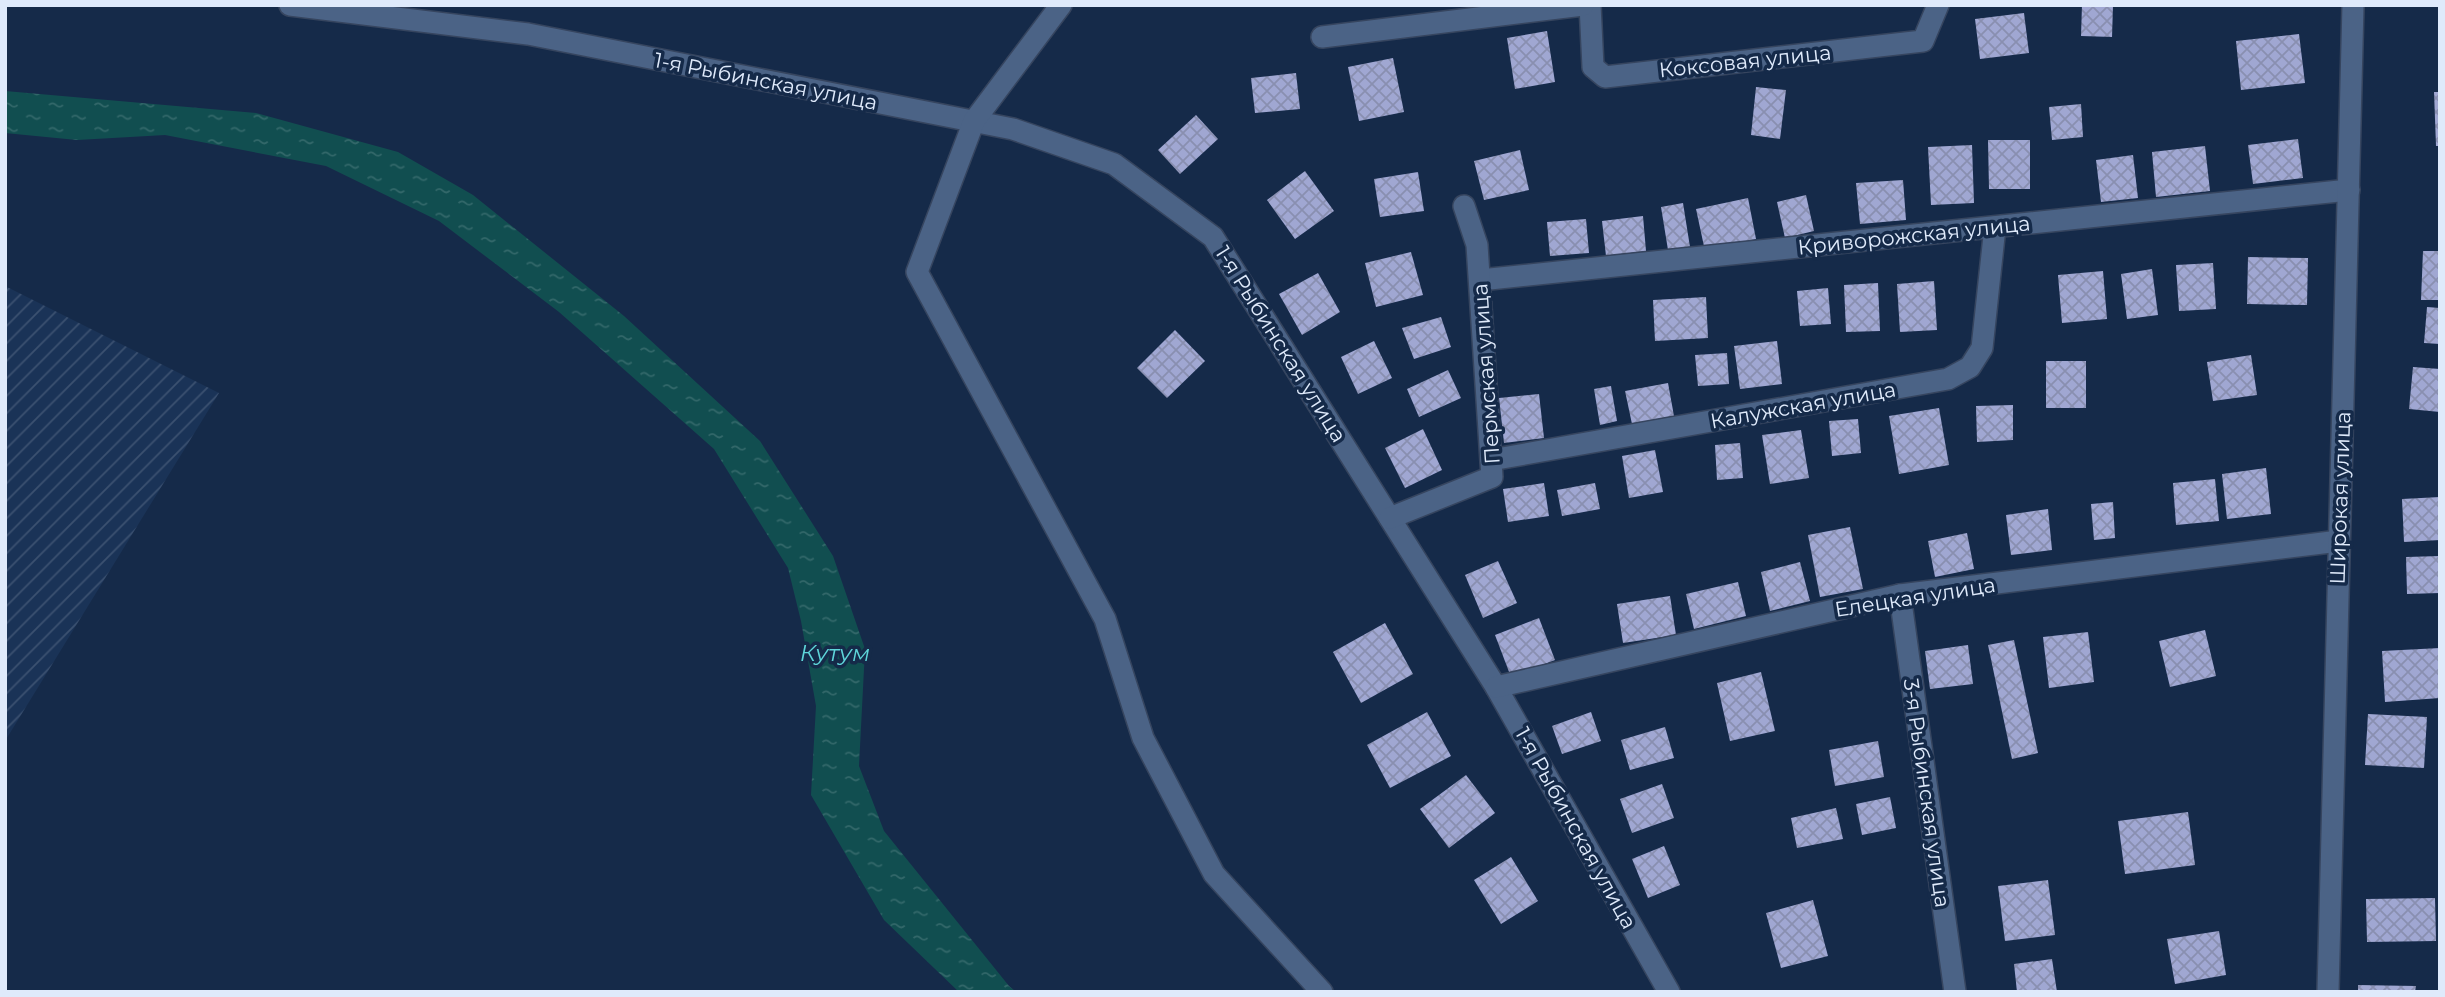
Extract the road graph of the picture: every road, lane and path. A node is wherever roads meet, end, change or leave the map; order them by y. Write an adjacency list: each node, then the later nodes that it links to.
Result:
1 (290, 5): 8 (street, 1-я Рыбинская улица)
2 (1061, 5): 8 (street)
3 (1583, 5): 7 (street)
4 (1590, 5): 5 (street, Коксовая улица)
5 (1938, 5)
6 (2353, 5): 9 (street, Широкая улица)
7 (1322, 37)
8 (974, 121): 14 (street, 1-я Рыбинская улица); 18 (street)
9 (2349, 190): 11 (street, Криворожская улица); 15 (street, Широкая улица)
10 (1464, 206): 12 (street, Пермская улица)
11 (1995, 227): 12 (street, Криворожская улица); 13 (street, Калужская улица)
12 (1479, 280): 13 (street, Пермская улица)
13 (1491, 460): 14 (street, Пермская улица)
14 (1390, 518): 17 (street, 1-я Рыбинская улица)
15 (2339, 541): 16 (street, Елецкая улица); 21 (street, Широкая улица)
16 (1900, 594): 17 (street, Елецкая улица); 20 (street, 3-я Рыбинская улица)
17 (1496, 687): 19 (street, 1-я Рыбинская улица)
18 (1322, 992)
19 (1669, 992)
20 (1955, 992)
21 (2328, 992)

